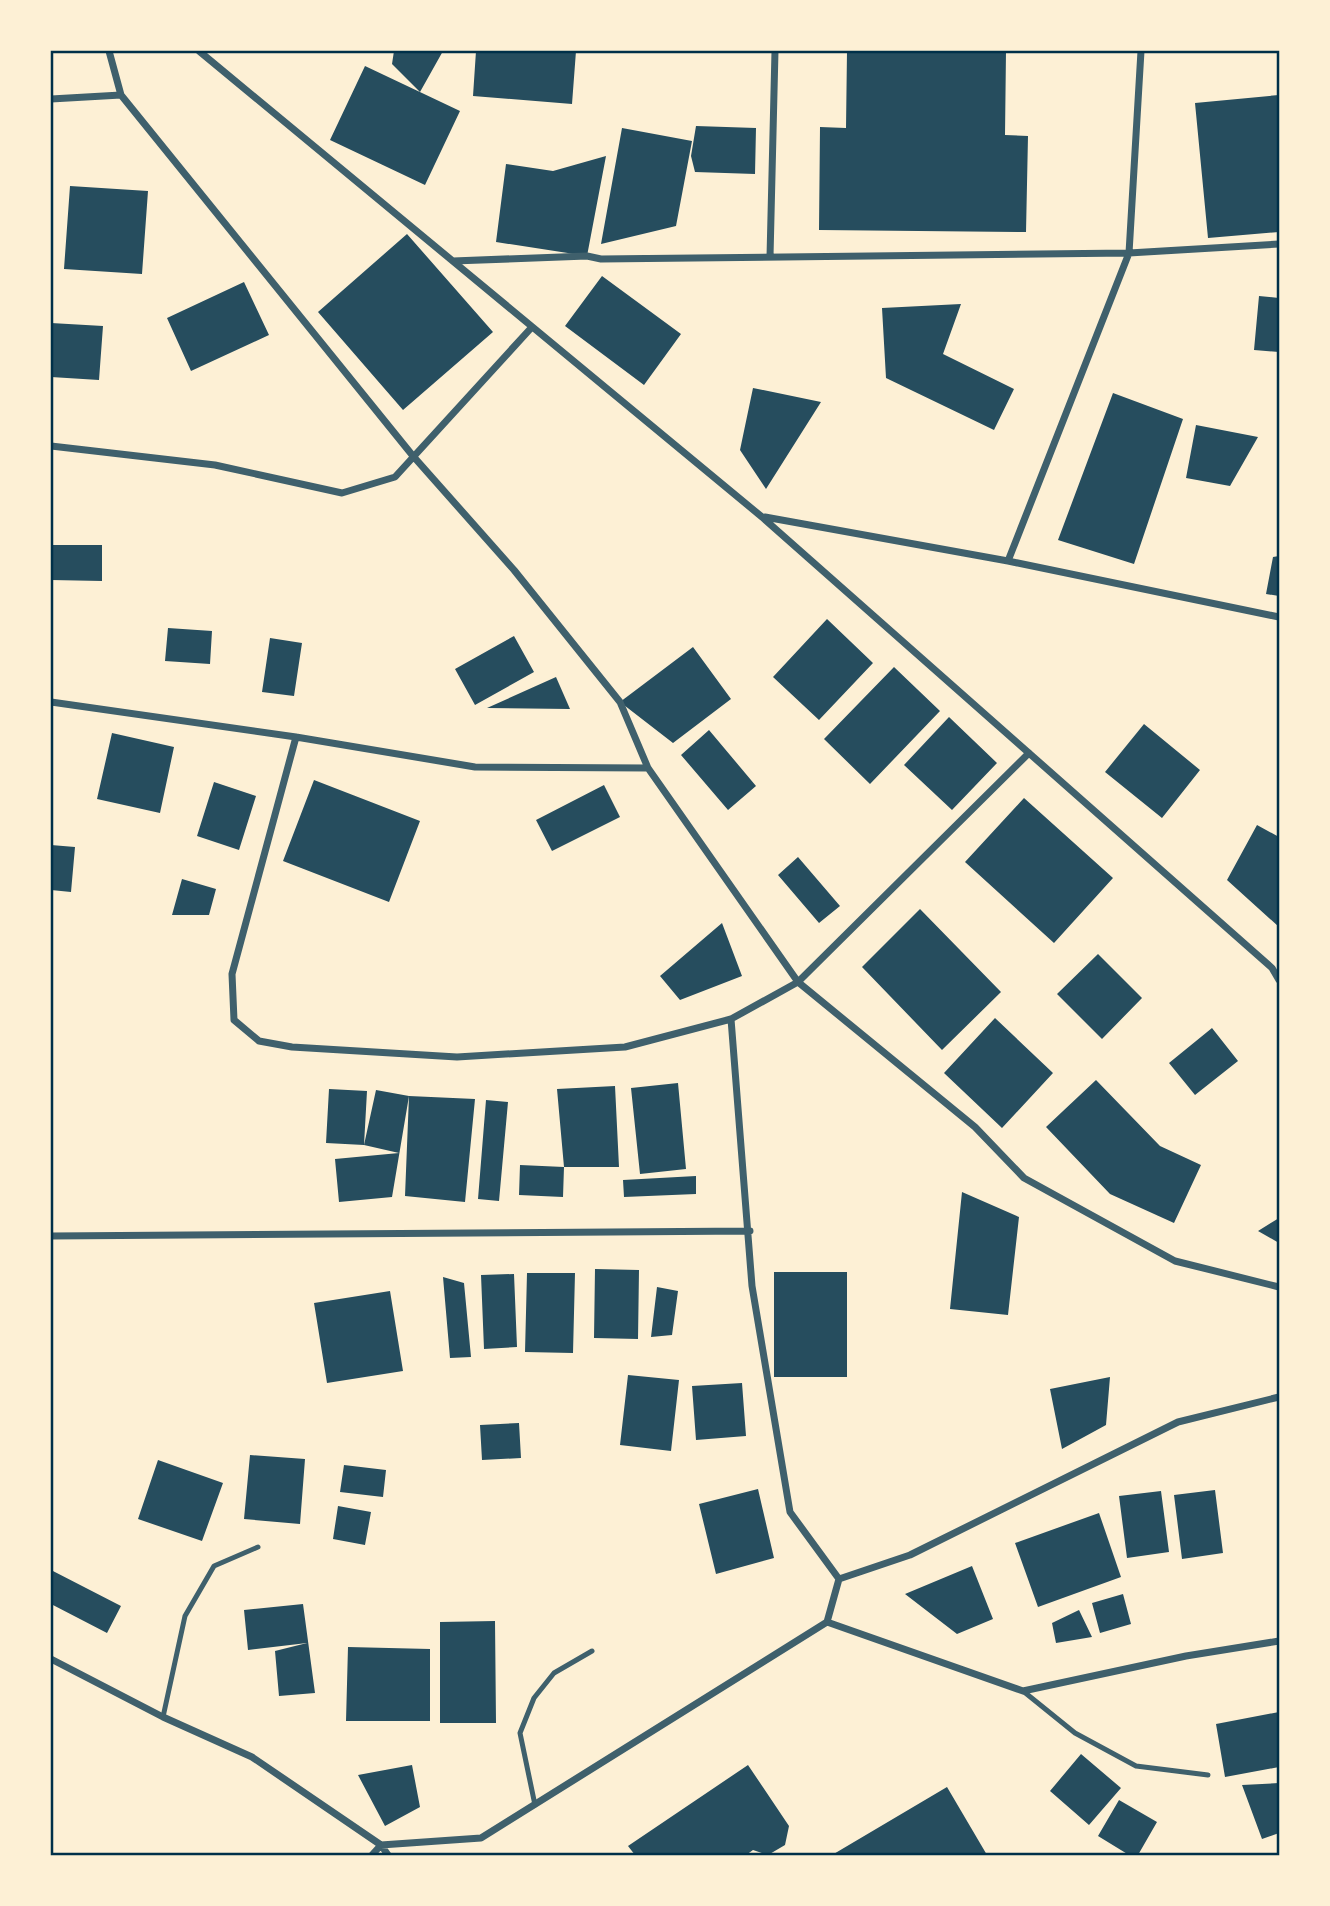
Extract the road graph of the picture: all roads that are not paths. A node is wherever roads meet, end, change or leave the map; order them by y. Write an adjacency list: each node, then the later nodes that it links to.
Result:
1 (109, 51): 5 (street)
2 (199, 51): 10 (street)
3 (775, 51): 9 (street)
4 (1141, 51): 8 (street)
5 (121, 95): 6 (street); 13 (street)
6 (51, 99)
7 (1279, 244): 8 (street)
8 (1129, 253): 9 (street); 15 (street)
9 (770, 257): 10 (street)
10 (453, 261): 11 (street)
11 (533, 327): 13 (street); 14 (street)
12 (51, 446): 13 (street)
13 (413, 456): 20 (street)
14 (762, 517): 15 (street); 19 (street)
15 (1008, 561): 16 (street)
16 (1279, 617)
17 (51, 702): 18 (street)
18 (296, 737): 20 (street); 25 (street)
19 (1029, 753): 22 (street); 24 (street)
20 (648, 768): 24 (street)
21 (1279, 960): 22 (street)
22 (1272, 968): 23 (street)
23 (1279, 980)
24 (798, 982): 25 (street); 28 (street)
25 (731, 1019): 26 (street)
26 (750, 1231): 27 (street); 31 (street)
27 (51, 1236)
28 (1279, 1287)
29 (1279, 1397): 31 (street)
30 (258, 1548): 37 (lane)
31 (839, 1579): 32 (street)
32 (827, 1622): 36 (street); 39 (street)
33 (1279, 1641): 36 (street)
34 (592, 1651): 39 (lane)
35 (51, 1659): 37 (street)
36 (1023, 1691): 38 (lane)
37 (163, 1717): 40 (street)
38 (1208, 1775)
39 (535, 1805): 40 (street)
40 (381, 1845): 41 (street); 42 (street)
41 (372, 1855)
42 (388, 1855)

